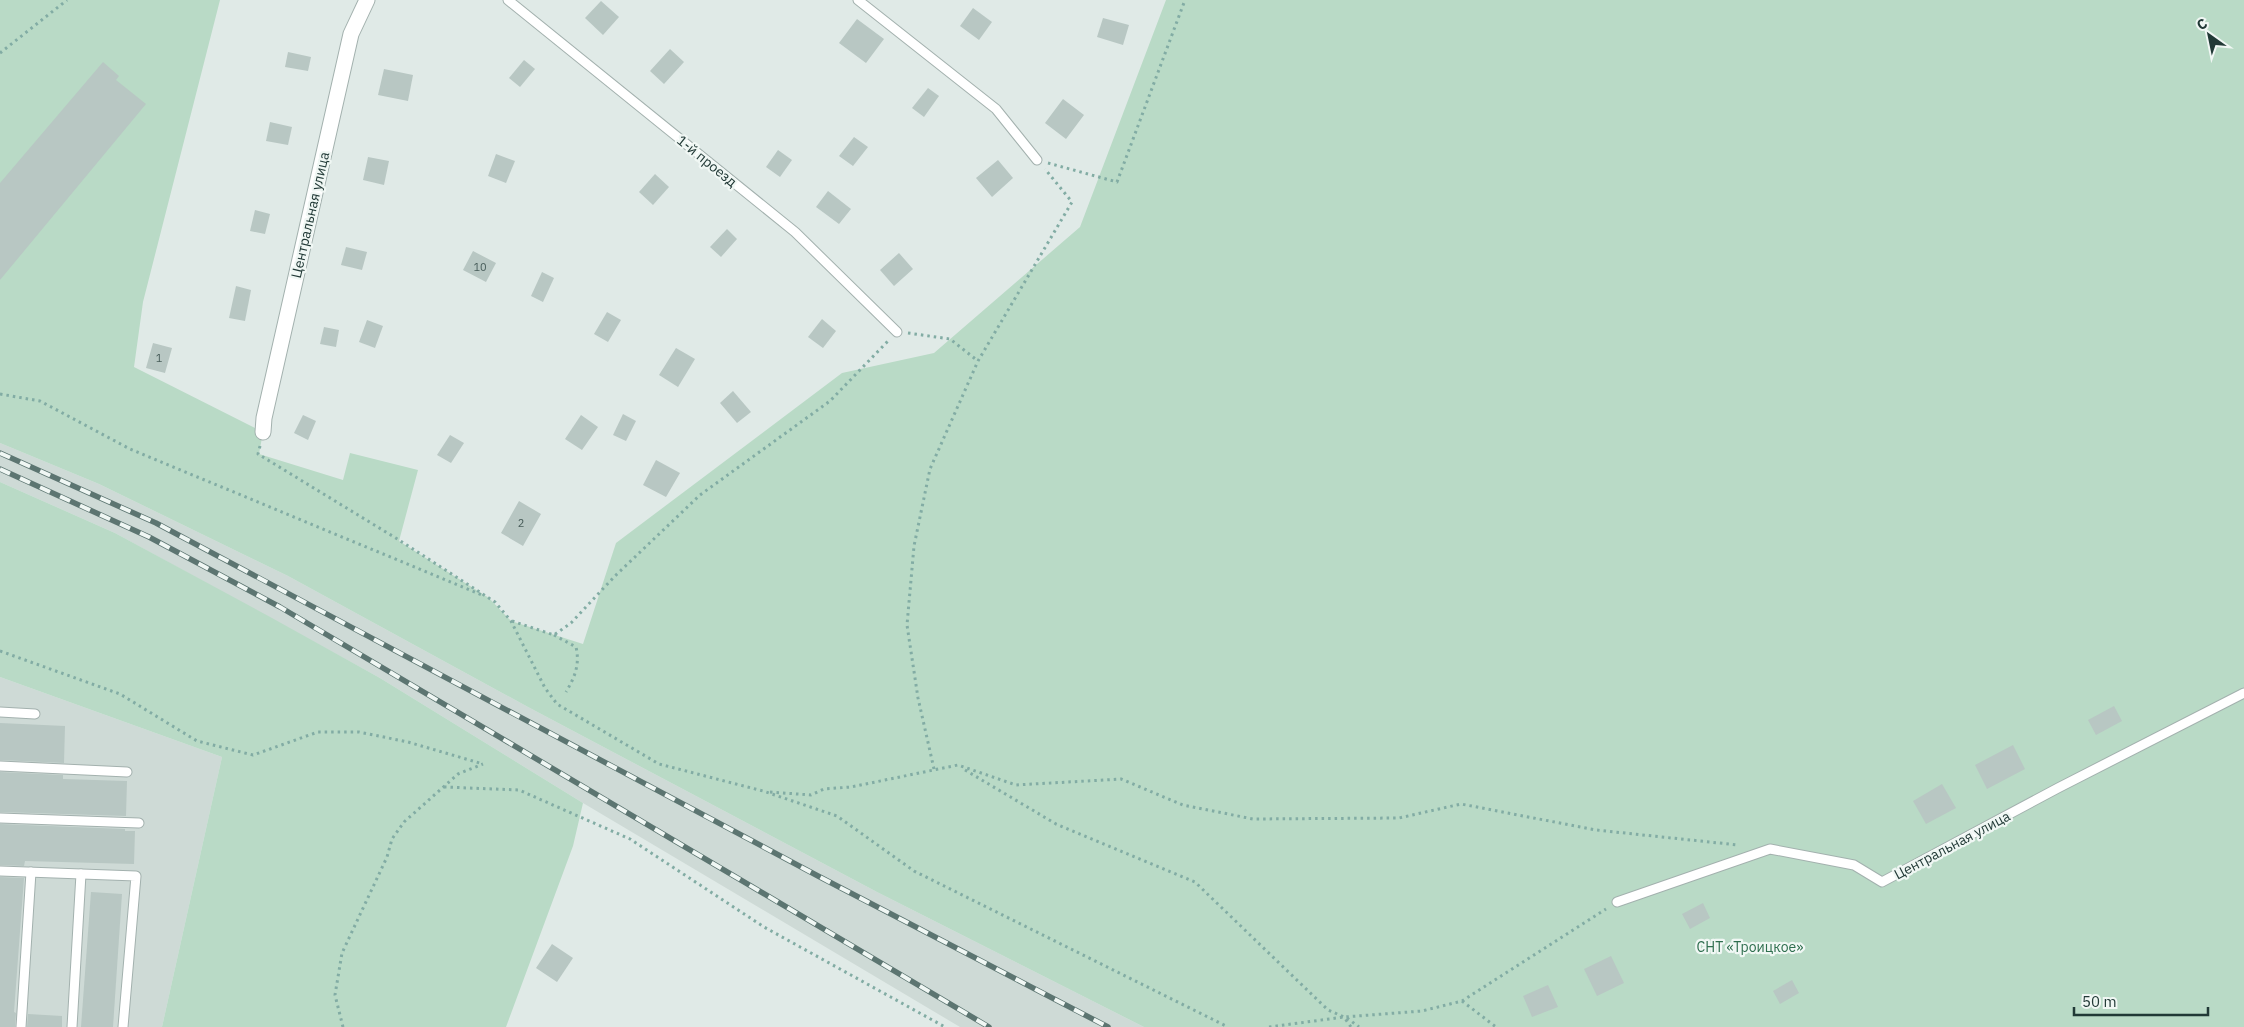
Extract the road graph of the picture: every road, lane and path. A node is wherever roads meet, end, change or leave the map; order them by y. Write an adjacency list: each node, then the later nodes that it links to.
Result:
1 (67, 0): 6 (path)
2 (367, 0): 11 (street, Центральная улица)
3 (508, 0): 8 (lane, 1-й проезд)
4 (858, 0): 7 (lane)
5 (1185, 0): 7 (path)
6 (0, 53)
7 (1037, 160): 9 (path)
8 (897, 332): 9 (path); 14 (path)
9 (978, 361): 22 (path)
10 (0, 394): 12 (path)
11 (263, 432): 12 (path)
12 (489, 598): 13 (path)
13 (511, 621): 14 (path); 25 (path)
14 (554, 634): 16 (path)
15 (0, 651): 24 (path)
16 (566, 692)
17 (2244, 693): 32 (lane, Центральная улица)
18 (0, 712): 19 (lane)
19 (35, 714)
20 (958, 765): 22 (path); 28 (path); 34 (path)
21 (0, 766): 23 (lane)
22 (934, 769): 25 (path)
23 (127, 772)
24 (444, 787): 38 (path); 39 (path)
25 (763, 791): 40 (path)
26 (0, 818): 27 (lane)
27 (139, 822)
28 (1743, 846)
29 (0, 871): 30 (lane)
30 (31, 872): 31 (lane); 35 (lane)
31 (81, 874): 36 (lane); 37 (lane)
32 (1617, 902): 33 (path)
33 (1462, 1001): 34 (path); 44 (path)
34 (1344, 1016): 41 (path); 42 (path); 43 (path)
35 (21, 1027)
36 (72, 1027)
37 (123, 1027)
38 (343, 1027)
39 (944, 1027)
40 (1228, 1027)
41 (1269, 1027)
42 (1351, 1027)
43 (1359, 1027)
44 (1496, 1027)

